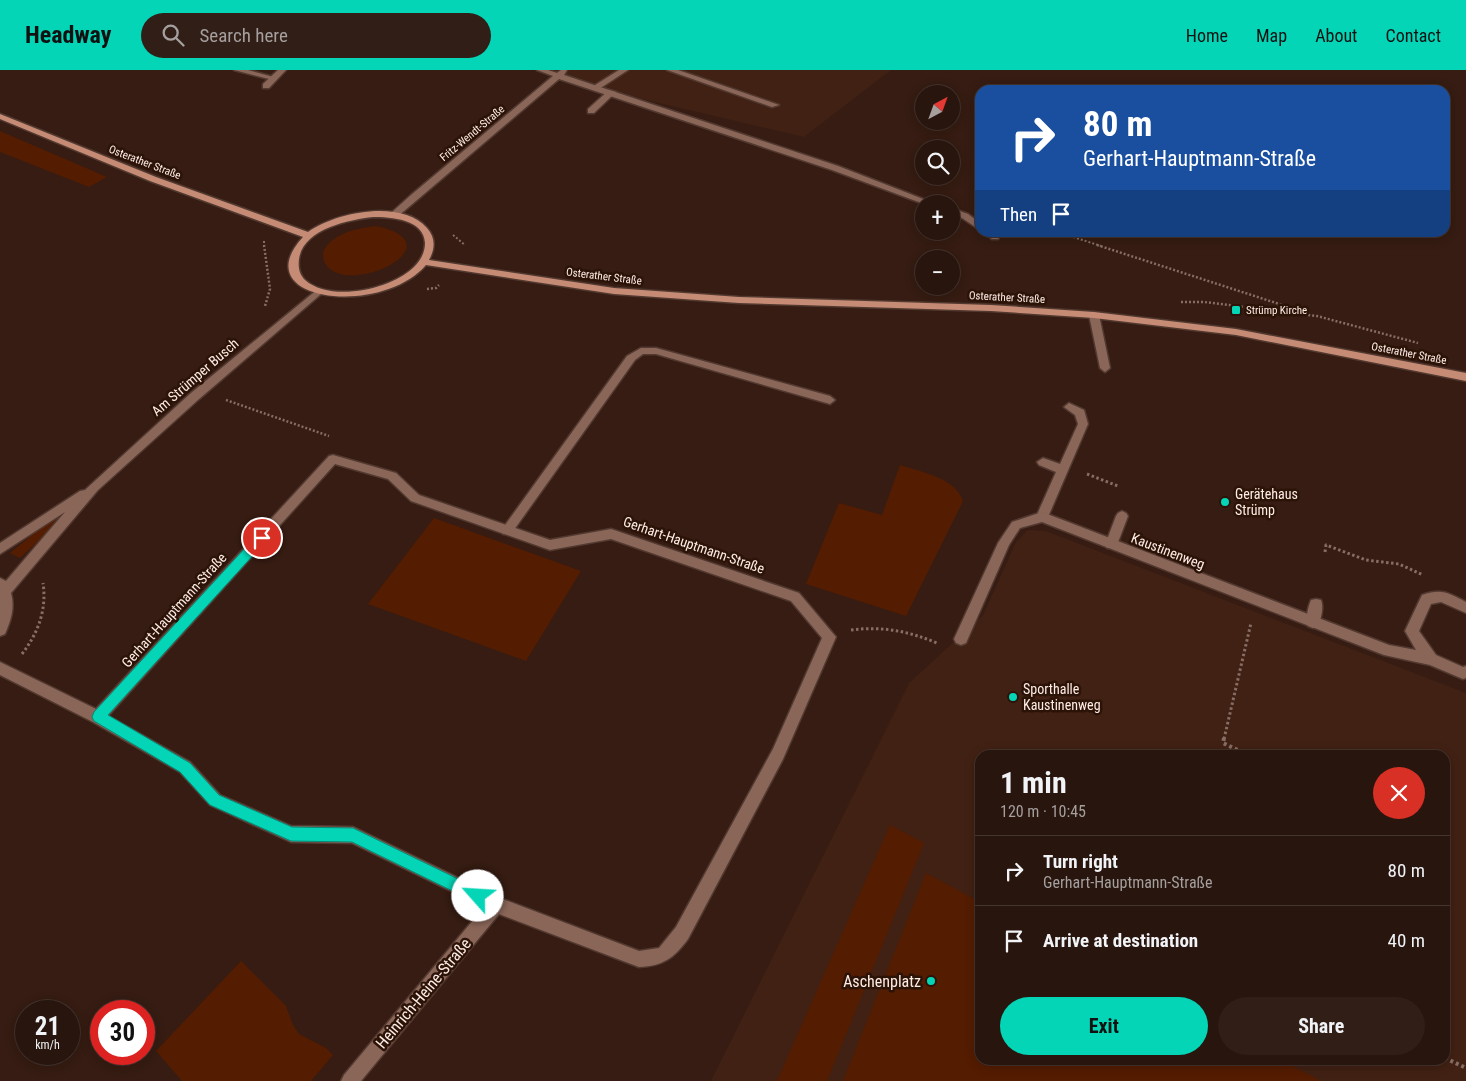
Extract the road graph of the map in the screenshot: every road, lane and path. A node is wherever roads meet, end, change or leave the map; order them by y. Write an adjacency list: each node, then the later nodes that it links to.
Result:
1 (238, 70): 7 (street)
2 (282, 70): 7 (street)
3 (541, 70): 6 (street)
4 (624, 70): 9 (street)
5 (671, 70): 11 (street)
6 (563, 72): 9 (street); 16 (street, Fritz-Wendt-Straße)
7 (273, 78): 8 (street)
8 (266, 86)
9 (596, 87): 10 (street)
10 (612, 92): 12 (street); 14 (street)
11 (775, 105)
12 (591, 110)
13 (0, 116): 18 (main road, Osterather Straße)
14 (915, 198)
15 (960, 214): 17 (street)
16 (394, 215): 18 (main road); 20 (main road)
17 (975, 223)
18 (310, 236): 21 (main road)
19 (1073, 237): 23 (path)
20 (424, 262): 21 (main road); 22 (main road, Osterather Straße)
21 (318, 292): 33 (street, Am Strümper Busch)
22 (1094, 315): 24 (street); 25 (main road, Osterather Straße)
23 (1317, 316)
24 (1105, 368)
25 (1466, 377)
26 (224, 399): 29 (path)
27 (830, 400): 36 (street)
28 (1068, 407): 31 (street)
29 (333, 459): 36 (street, Gerhart-Hauptmann-Straße); 53 (street, Gerhart-Hauptmann-Straße)
30 (1043, 462): 31 (street)
31 (1064, 467): 32 (path); 35 (street)
32 (1118, 486)
33 (94, 487): 38 (street, Am Strümper Busch); 40 (street, Am Strümper Busch)
34 (1122, 516): 37 (street)
35 (1042, 517): 37 (street, Kaustinenweg); 48 (street)
36 (507, 531): 47 (street, Gerhart-Hauptmann-Straße)
37 (1111, 545): 42 (street, Kaustinenweg)
38 (0, 549)
39 (1325, 552): 41 (path)
40 (2, 587): 46 (street)
41 (1442, 596): 44 (street); 50 (street, Kaustinenweg)
42 (1256, 601): 45 (street, Kaustinenweg); 54 (path)
43 (1316, 604): 45 (street)
44 (1466, 608)
45 (1313, 622): 50 (street, Kaustinenweg)
46 (0, 630)
47 (829, 637): 49 (path); 55 (street)
48 (961, 640)
49 (942, 646)
50 (1431, 659): 52 (street, Kaustinenweg)
51 (0, 668): 53 (street)
52 (1466, 672)
53 (98, 717): 55 (street)
54 (1237, 750)
55 (496, 905): 58 (street, Heinrich-Heine-Straße)
56 (1450, 1060): 57 (path)
57 (1466, 1068)
58 (350, 1081)

